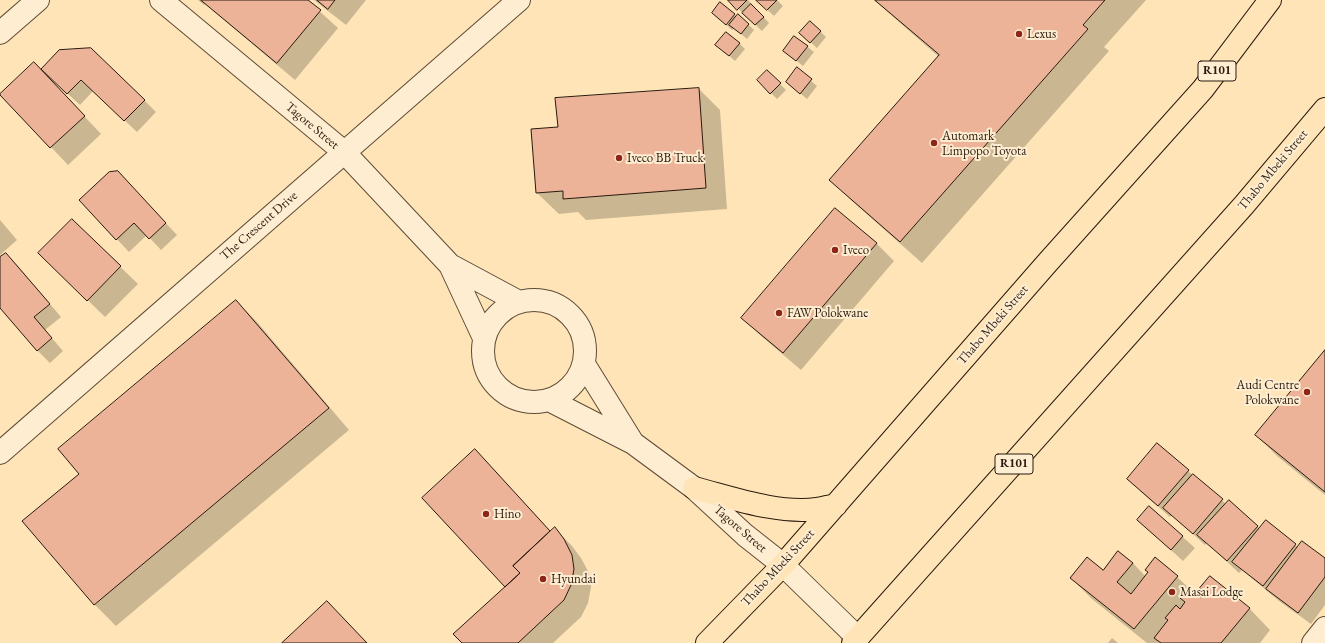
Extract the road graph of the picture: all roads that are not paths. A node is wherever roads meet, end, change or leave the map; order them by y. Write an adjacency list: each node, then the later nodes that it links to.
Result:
1 (38, 0): 5 (street)
2 (161, 0): 7 (street, Tagore Street)
3 (520, 0): 7 (street, The Crescent Drive)
4 (1267, 3): 16 (main road, Thabo Mbeki Street / R101)
5 (0, 32)
6 (1325, 109): 19 (main road, Thabo Mbeki Street / R101)
7 (344, 152): 8 (street, Tagore Street); 14 (street, The Crescent Drive)
8 (450, 266): 9 (street, Tagore Street); 10 (street, Tagore Street)
9 (518, 302): 10 (street, Tagore Street); 11 (street, Tagore Street)
10 (484, 338): 12 (street, Tagore Street)
11 (584, 364): 12 (street, Tagore Street); 13 (street, Tagore Street)
12 (549, 400): 13 (street, Tagore Street)
13 (633, 443): 15 (street, Tagore Street)
14 (0, 453)
15 (694, 488): 16 (main road); 17 (street, Tagore Street)
16 (836, 505): 17 (main road, Thabo Mbeki Street / R101)
17 (783, 565): 19 (street, Tagore Street); 20 (main road, Thabo Mbeki Street / R101)
18 (1325, 628): 21 (street)
19 (856, 641)
20 (707, 643)
21 (1313, 643)

